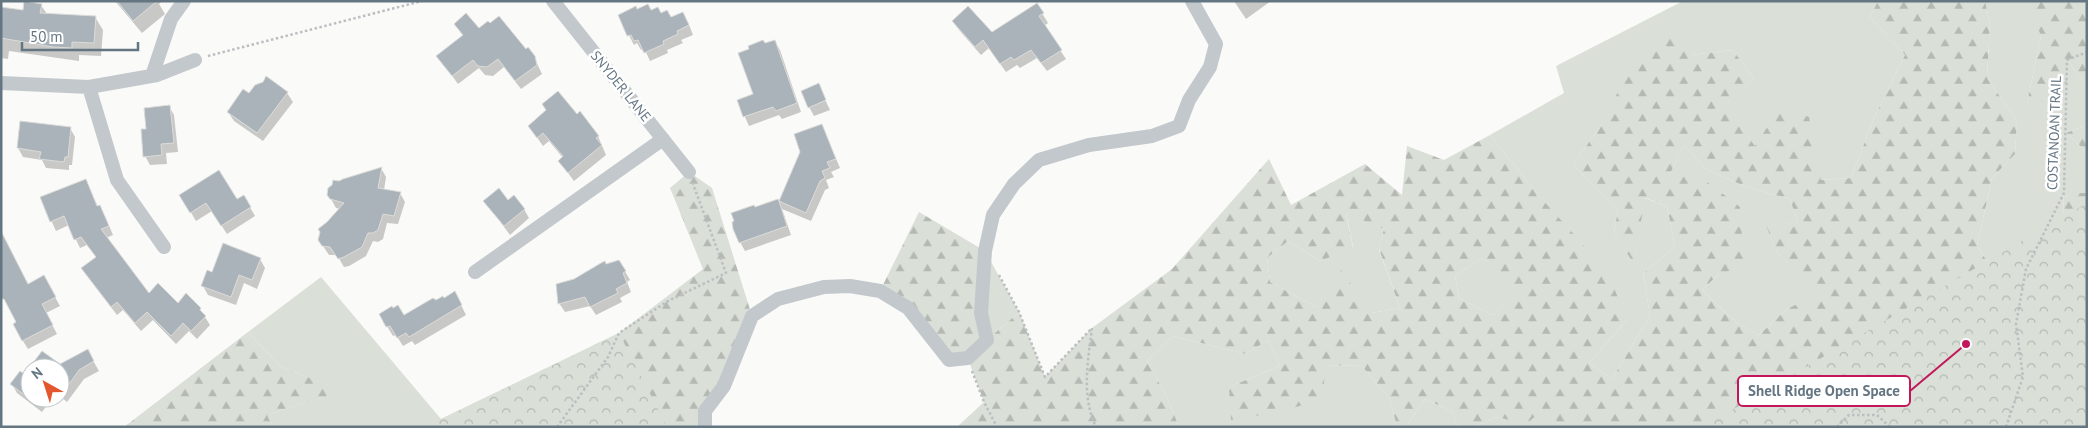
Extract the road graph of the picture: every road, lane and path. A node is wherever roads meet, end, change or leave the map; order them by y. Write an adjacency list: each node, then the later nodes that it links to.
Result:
1 (184, 1): 7 (street)
2 (422, 1): 6 (path)
3 (553, 1): 10 (street, SNYDER LANE)
4 (1192, 1): 13 (street)
5 (2087, 52): 22 (path, COSTANOAN TRAIL)
6 (195, 60): 7 (street)
7 (152, 76): 9 (street)
8 (1, 83): 9 (street)
9 (90, 87): 12 (street)
10 (662, 139): 11 (street, SNYDER LANE); 14 (street)
11 (689, 172): 16 (path)
12 (164, 247)
13 (985, 251): 15 (street); 19 (path)
14 (475, 272)
15 (968, 358): 17 (street); 18 (path)
16 (557, 427)
17 (705, 427)
18 (997, 427)
19 (1096, 427)
20 (1837, 427): 21 (path)
21 (1890, 427)
22 (2006, 427)

